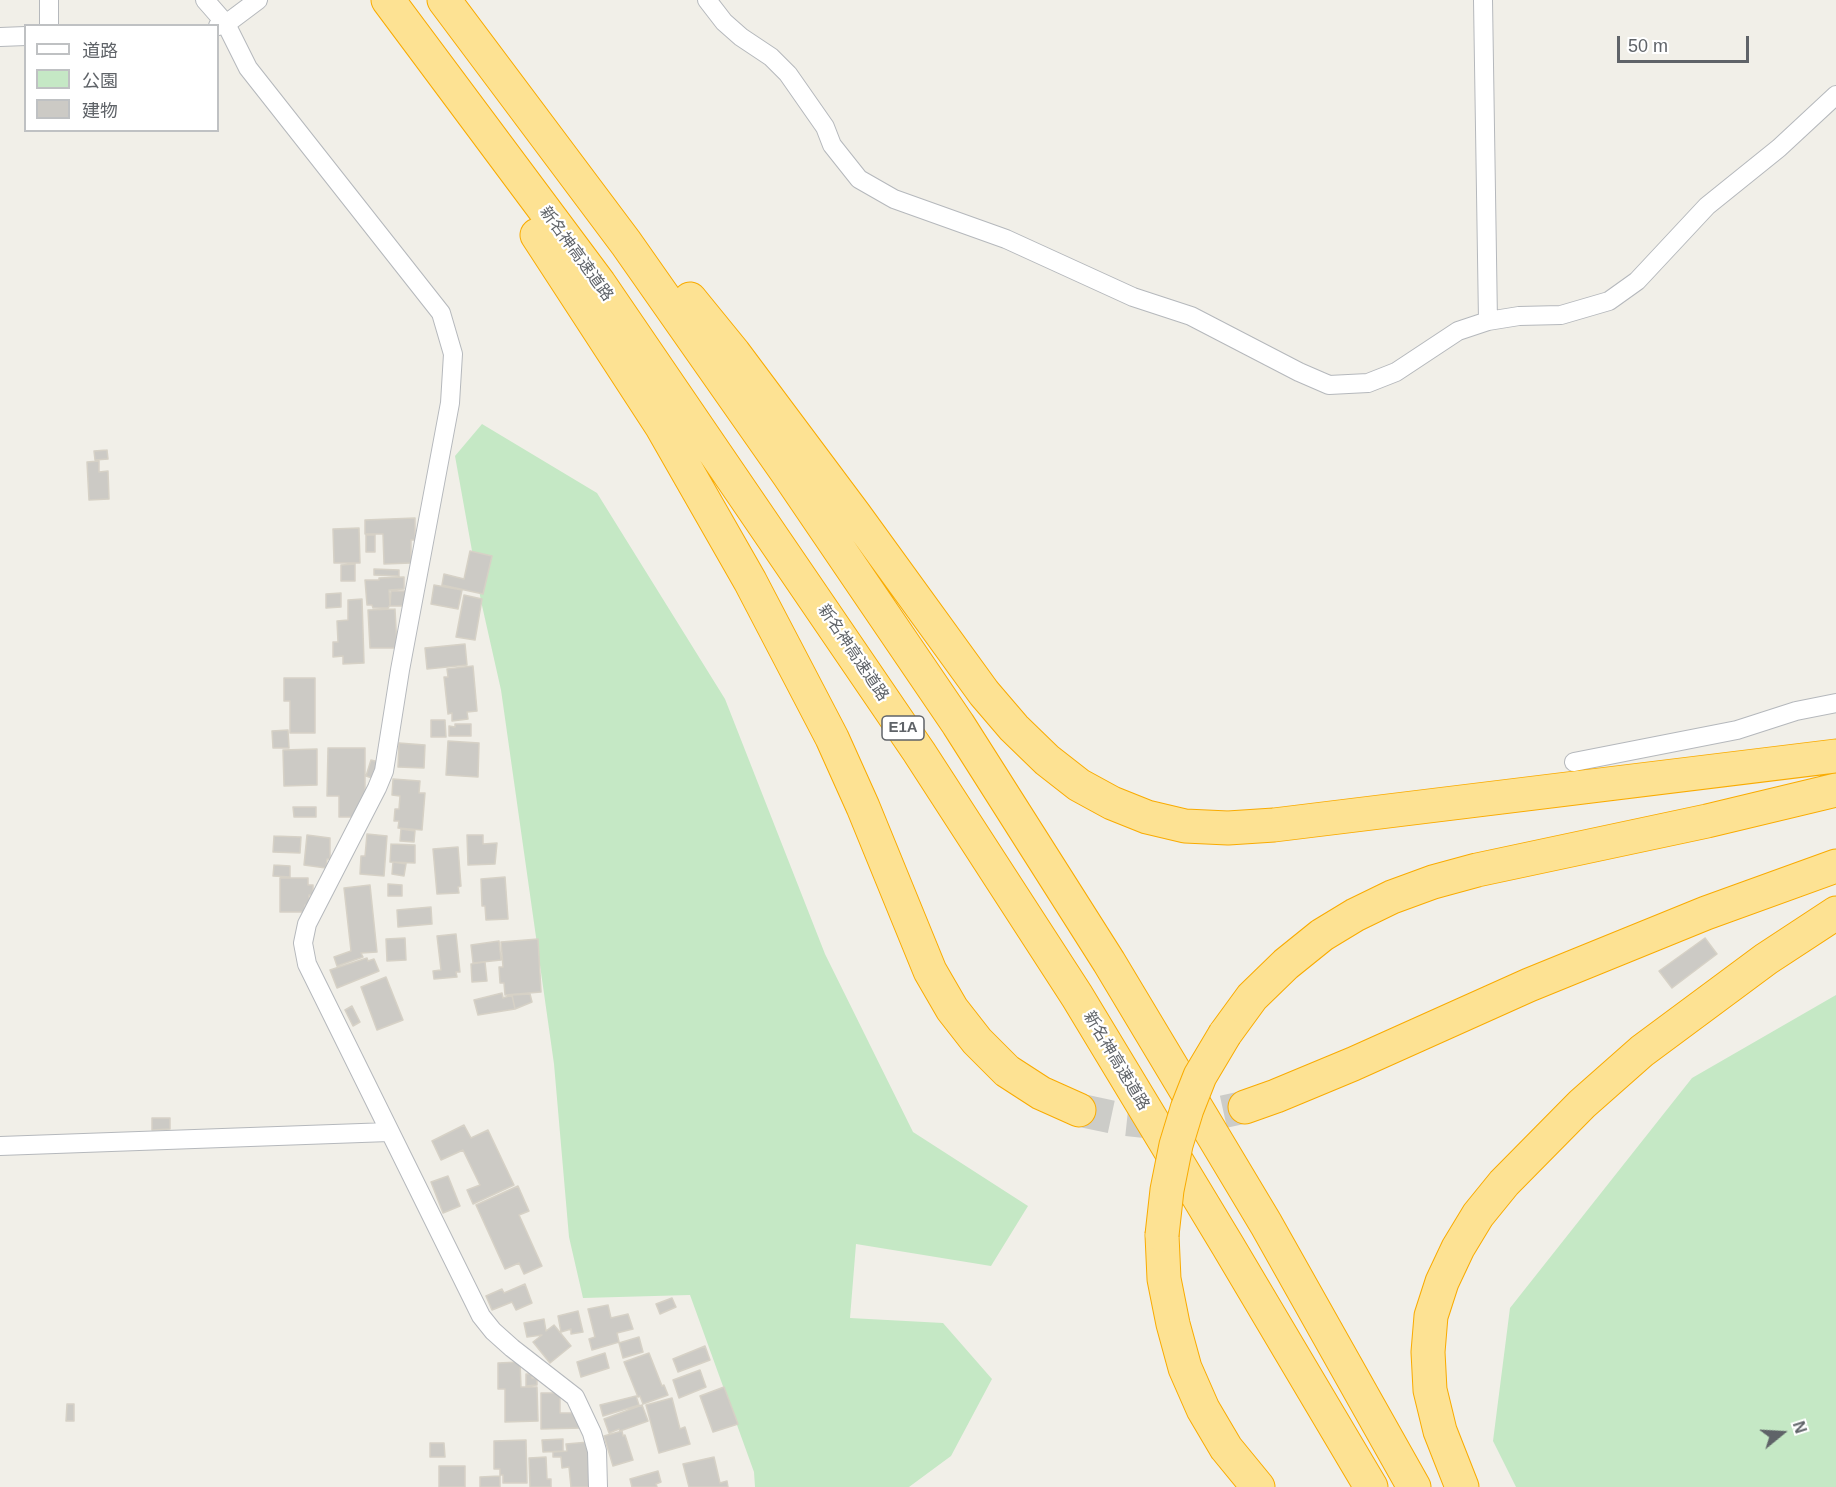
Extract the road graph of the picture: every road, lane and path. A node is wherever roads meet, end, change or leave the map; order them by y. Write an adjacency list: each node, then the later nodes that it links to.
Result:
1 (49, 0): 9 (street)
2 (205, 0): 10 (street)
3 (258, 0): 10 (street)
4 (376, 0): 22 (highway)
5 (388, 0): 27 (highway, 新名神高速道路 / E1A)
6 (707, 0): 14 (street)
7 (1483, 0): 14 (street)
8 (452, 10): 16 (highway); 28 (highway, E1A)
9 (49, 24)
10 (221, 25): 23 (street)
11 (24, 36): 12 (street)
12 (0, 37)
13 (1836, 95): 14 (street)
14 (1488, 321)
15 (1836, 703): 17 (street)
16 (1836, 756)
17 (1574, 762)
18 (1836, 790): 26 (highway, bridge)
19 (1836, 866): 21 (highway)
20 (1836, 913): 29 (highway)
21 (1245, 1107)
22 (1078, 1110)
23 (388, 1132): 24 (street); 25 (street)
24 (0, 1146)
25 (598, 1487)
26 (1258, 1487)
27 (1371, 1487)
28 (1414, 1487)
29 (1462, 1487)

